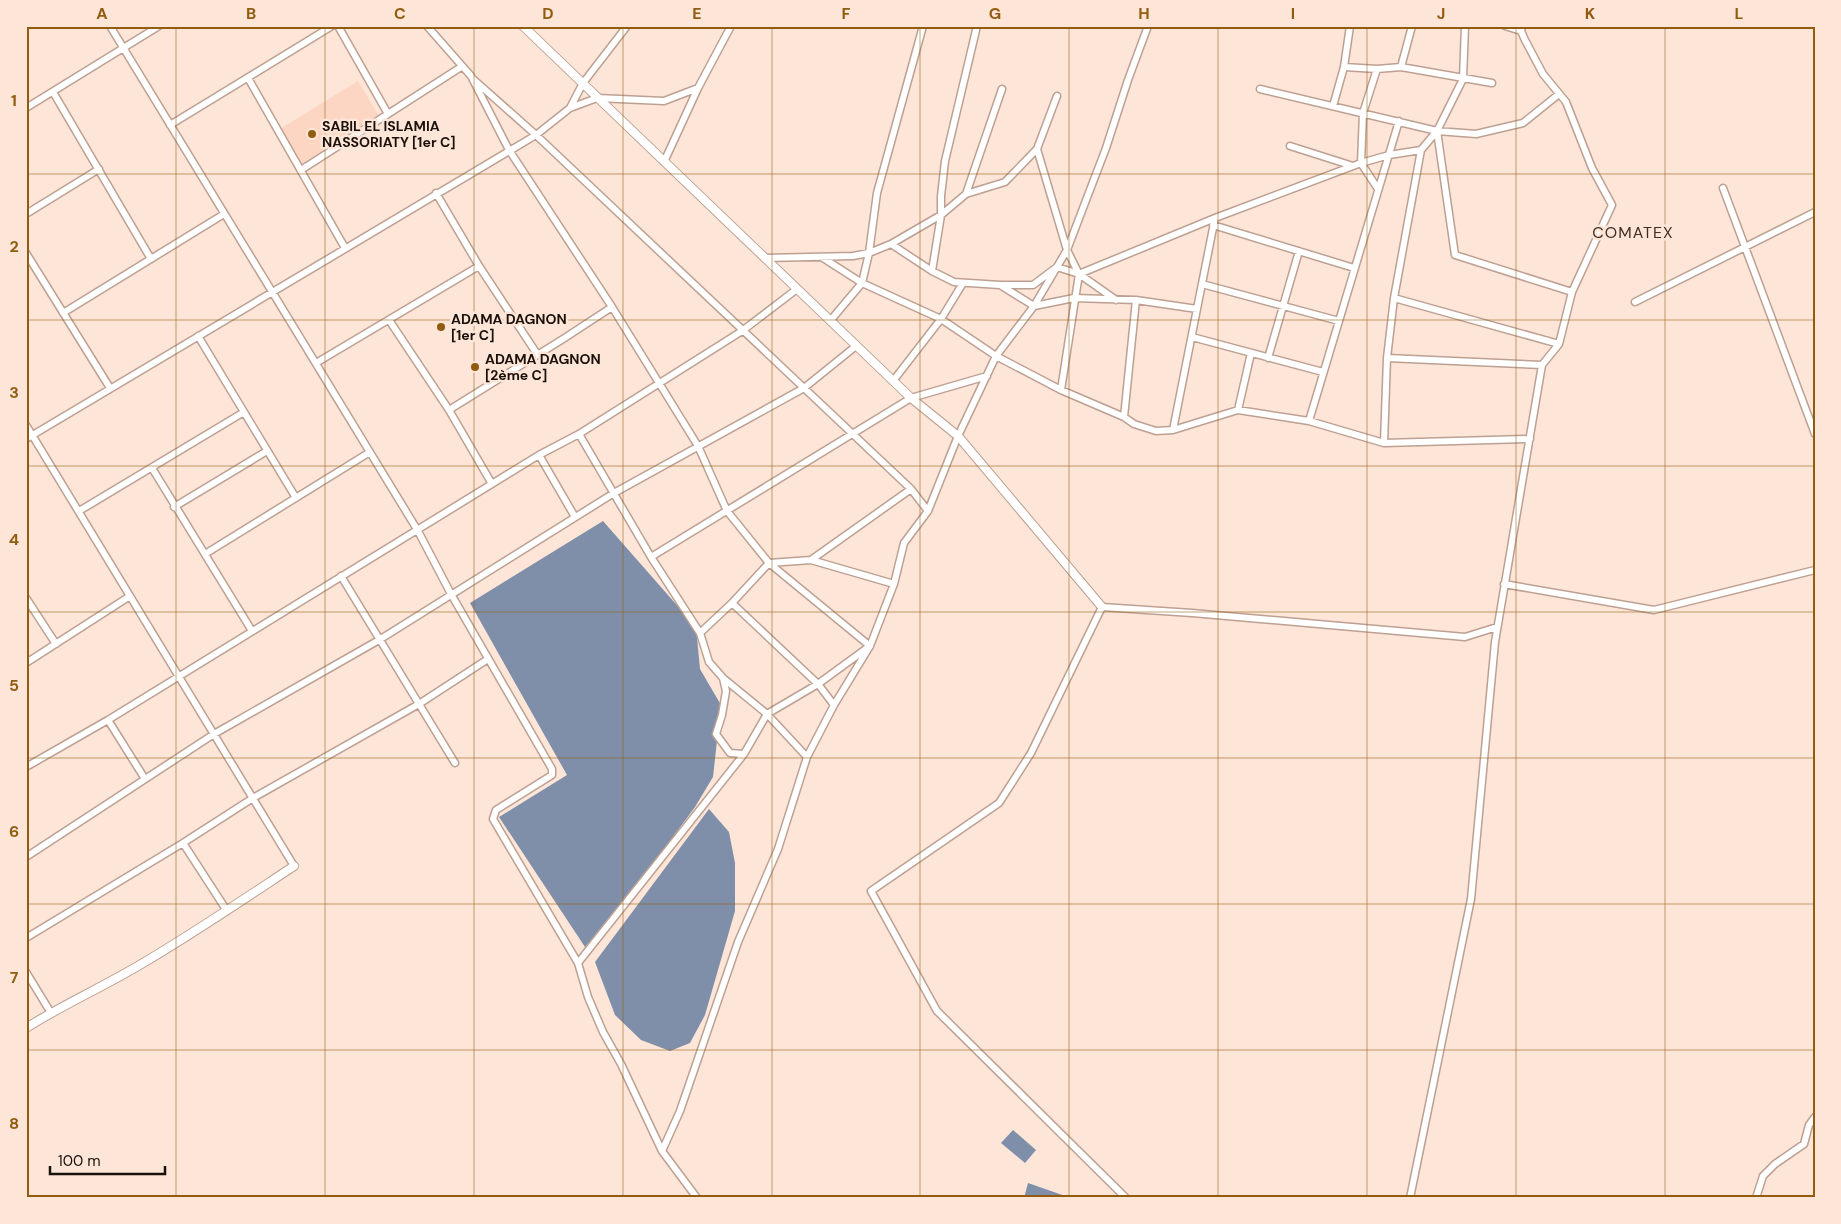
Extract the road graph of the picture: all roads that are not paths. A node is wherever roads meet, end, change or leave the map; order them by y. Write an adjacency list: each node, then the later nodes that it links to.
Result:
1 (110, 26): 17 (street)
2 (159, 26): 17 (street)
3 (332, 26): 23 (street)
4 (338, 26): 38 (street)
5 (427, 26): 18 (street)
6 (522, 26): 25 (street)
7 (627, 26): 25 (street)
8 (731, 26): 27 (street)
9 (923, 26): 68 (street)
10 (977, 26): 60 (street)
11 (1148, 26): 65 (street)
12 (1350, 26): 19 (street)
13 (1412, 26): 20 (street)
14 (1465, 26): 24 (street)
15 (1505, 26): 16 (street)
16 (1521, 29): 31 (street)
17 (124, 48): 30 (street); 40 (street)
18 (461, 67): 22 (street); 38 (street)
19 (1344, 67): 21 (street); 34 (street)
20 (1401, 67): 21 (street); 24 (street)
21 (1377, 69): 37 (street)
22 (471, 76): 42 (street); 45 (street)
23 (248, 78): 40 (street); 52 (street)
24 (1463, 79): 26 (street); 41 (street)
25 (583, 83): 33 (street); 36 (street)
26 (1492, 83)
27 (698, 88): 33 (street); 48 (street)
28 (1260, 89): 34 (street)
29 (1002, 90): 56 (street)
30 (53, 92): 35 (street); 51 (street)
31 (1559, 94): 41 (street); 83 (street)
32 (1057, 96): 44 (street)
33 (597, 98): 36 (street); 48 (street)
34 (1333, 106): 37 (street)
35 (26, 108)
36 (570, 108): 42 (street)
37 (1363, 113): 39 (street); 49 (street)
38 (388, 114): 52 (street)
39 (1399, 122): 41 (street); 47 (street)
40 (170, 125): 59 (street)
41 (1437, 131): 46 (street); 83 (street)
42 (536, 135): 45 (street); 98 (street)
43 (1290, 146): 50 (street)
44 (1037, 149): 56 (street); 65 (street)
45 (509, 150): 55 (street); 91 (street)
46 (1421, 150): 47 (street); 85 (street)
47 (1389, 155): 49 (street); 54 (street)
48 (664, 162): 69 (street)
49 (1361, 163): 50 (street); 54 (street)
50 (1353, 166): 61 (street)
51 (99, 169): 58 (street); 71 (street)
52 (301, 170): 64 (street)
53 (1723, 188): 63 (street)
54 (1378, 190): 74 (street)
55 (436, 193): 64 (street); 72 (street)
56 (966, 194): 60 (street)
57 (1815, 212): 63 (street)
58 (26, 214)
59 (224, 214): 71 (street); 81 (street)
60 (941, 215): 62 (street); 75 (street)
61 (1214, 221): 66 (street); 76 (street); 79 (street)
62 (891, 244): 68 (street); 75 (street)
63 (1745, 247): 88 (street); 126 (street)
64 (346, 248): 81 (street)
65 (1067, 250): 73 (street); 76 (street)
66 (1300, 251): 74 (street); 90 (street)
67 (26, 253): 93 (street)
68 (869, 253): 70 (street); 77 (street)
69 (765, 258): 70 (street); 82 (street)
70 (823, 258): 77 (street)
71 (151, 259): 93 (street)
72 (479, 266): 95 (street); 104 (street)
73 (1057, 267): 76 (street); 80 (street); 89 (street)
74 (1354, 268): 97 (street)
75 (932, 271): 78 (street)
76 (1078, 274): 84 (street); 86 (street)
77 (862, 282): 94 (street); 96 (street)
78 (963, 283): 80 (street); 94 (street)
79 (1202, 284): 90 (street); 92 (street)
80 (1000, 285): 89 (street)
81 (272, 290): 99 (street); 108 (street)
82 (797, 290): 96 (street); 98 (street)
83 (1572, 292): 101 (street)
84 (1074, 298): 86 (street); 89 (street); 116 (street)
85 (1394, 298): 101 (street); 107 (street)
86 (1116, 300): 87 (street)
87 (1136, 300): 92 (street); 121 (street)
88 (1635, 302)
89 (1034, 306): 105 (street)
90 (1284, 306): 97 (street); 106 (street)
91 (612, 307): 104 (street); 113 (street)
92 (1197, 308): 100 (street)
93 (63, 313): 114 (street)
94 (941, 318): 105 (street); 112 (street)
95 (389, 320): 108 (street); 118 (street)
96 (830, 321): 102 (street)
97 (1339, 321): 110 (street)
98 (742, 331): 113 (street); 115 (street)
99 (198, 336): 114 (street); 120 (street)
100 (1192, 337): 103 (street); 124 (street)
101 (1559, 344): 109 (street)
102 (856, 346): 112 (street); 115 (street)
103 (1251, 353): 106 (street); 119 (street)
104 (537, 354): 118 (street)
105 (996, 356): 111 (street); 116 (street)
106 (1268, 358): 110 (street)
107 (1387, 358): 109 (street); 131 (street)
108 (316, 363): 134 (street)
109 (1542, 365): 130 (street)
110 (1323, 372): 122 (street)
111 (987, 376): 117 (street); 128 (street)
112 (893, 381): 117 (street)
113 (659, 383): 125 (street); 132 (street)
114 (110, 388): 129 (street)
115 (804, 388): 127 (street); 132 (street)
116 (1061, 390): 121 (street)
117 (911, 398): 127 (street); 128 (street)
118 (449, 410): 137 (street)
119 (1238, 410): 122 (street); 124 (street)
120 (244, 412): 133 (street); 136 (street)
121 (1124, 417): 124 (street)
122 (1309, 421): 131 (street)
123 (26, 425): 129 (street)
124 (1174, 430)
125 (579, 434): 135 (street); 139 (street)
126 (1815, 434)
127 (853, 435): 138 (street); 143 (street)
128 (958, 436): 144 (street); 159 (street)
129 (29, 437): 142 (street)
130 (1530, 439): 131 (street); 154 (street)
131 (1384, 442)
132 (698, 446): 139 (street); 143 (street)
133 (268, 451): 140 (street); 141 (street)
134 (370, 452): 140 (street); 146 (street)
135 (539, 455): 137 (street); 145 (street)
136 (152, 468): 141 (street); 142 (street)
137 (492, 484): 146 (street)
138 (911, 489): 144 (street); 149 (street)
139 (614, 493): 145 (street); 148 (street)
140 (296, 498): 147 (street)
141 (174, 507): 147 (street)
142 (78, 511): 156 (street)
143 (727, 511): 148 (street); 150 (street)
144 (928, 511): 153 (street)
145 (575, 517): 155 (street)
146 (418, 531): 152 (street); 155 (street)
147 (205, 554): 161 (street)
148 (651, 557): 162 (street)
149 (811, 560): 150 (street); 153 (street)
150 (769, 563): 158 (street); 165 (street)
151 (1815, 570): 154 (street)
152 (341, 576): 161 (street); 163 (street)
153 (894, 584): 165 (street)
154 (1504, 584): 160 (street)
155 (451, 594): 163 (street); 166 (street)
156 (130, 596): 164 (street); 168 (street)
157 (26, 598): 164 (street)
158 (732, 603): 162 (street); 170 (street)
159 (1102, 607): 160 (street); 194 (street)
160 (1497, 627): 195 (street)
161 (252, 631): 168 (street)
162 (700, 633): 169 (street)
163 (379, 640): 171 (street); 175 (street)
164 (56, 644): 167 (street)
165 (870, 646): 170 (street); 172 (street)
166 (488, 659): 171 (street); 187 (street)
167 (26, 663)
168 (179, 676): 174 (street); 175 (street)
169 (723, 678): 173 (street); 176 (street)
170 (818, 684): 172 (street); 173 (street)
171 (419, 704): 178 (street); 181 (street)
172 (834, 705): 177 (street)
173 (767, 714): 176 (street); 177 (street)
174 (108, 720): 179 (street); 180 (street)
175 (214, 734): 180 (street); 181 (street)
176 (744, 754): 187 (street)
177 (807, 757): 192 (street)
178 (455, 763)
179 (26, 767)
180 (145, 779): 183 (street)
181 (253, 798): 182 (street); 184 (street)
182 (183, 843): 185 (street); 186 (street)
183 (26, 857)
184 (294, 866): 185 (street)
185 (227, 911): 189 (street)
186 (26, 938)
187 (578, 963): 192 (street)
188 (26, 972): 189 (street)
189 (51, 1013): 190 (street)
190 (26, 1028)
191 (1815, 1116): 196 (street)
192 (662, 1152): 193 (street)
193 (697, 1198)
194 (1126, 1198)
195 (1410, 1198)
196 (1756, 1198)

